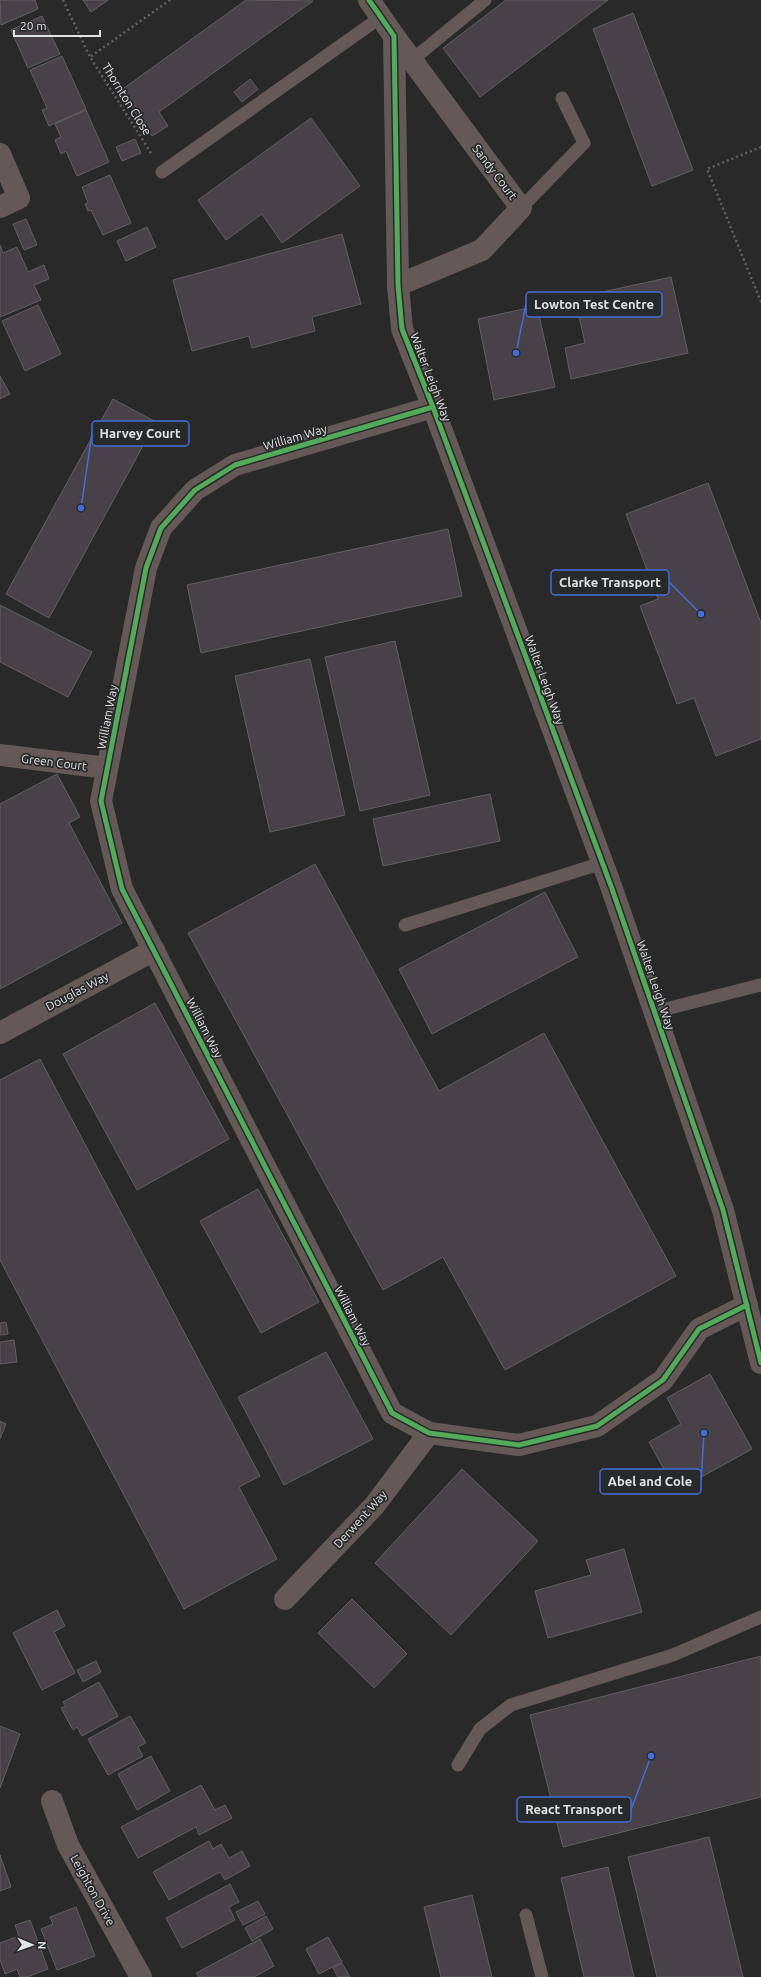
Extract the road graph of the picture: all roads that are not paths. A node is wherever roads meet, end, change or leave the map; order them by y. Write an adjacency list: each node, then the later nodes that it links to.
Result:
1 (485, 0): 4 (lane)
2 (375, 8): 3 (street); 7 (lane)
3 (394, 36): 4 (street, Sandy Court); 10 (street, Walter Leigh Way)
4 (412, 60): 9 (street, Sandy Court)
5 (562, 98): 9 (lane)
6 (0, 154): 8 (street)
7 (162, 172)
8 (0, 207)
9 (521, 208): 10 (street, Sandy Court)
10 (398, 285): 11 (street, Walter Leigh Way)
11 (433, 407): 13 (street, William Way); 14 (street, Walter Leigh Way)
12 (0, 755): 13 (street, Green Court)
13 (107, 768): 16 (street, William Way)
14 (602, 863): 15 (lane); 18 (street, Walter Leigh Way)
15 (405, 926)
16 (154, 950): 19 (street, Douglas Way); 22 (street, William Way)
17 (760, 985): 18 (lane)
18 (654, 1012): 20 (street, Walter Leigh Way)
19 (0, 1033)
20 (747, 1305): 21 (street, Walter Leigh Way); 22 (street, William Way)
21 (761, 1363)
22 (430, 1433): 23 (street, Derwent Way)
23 (284, 1599)
24 (761, 1617): 25 (lane)
25 (458, 1765)
26 (52, 1801): 28 (street, Leighton Drive)
27 (526, 1915): 29 (lane)
28 (141, 1977)
29 (542, 1977)

